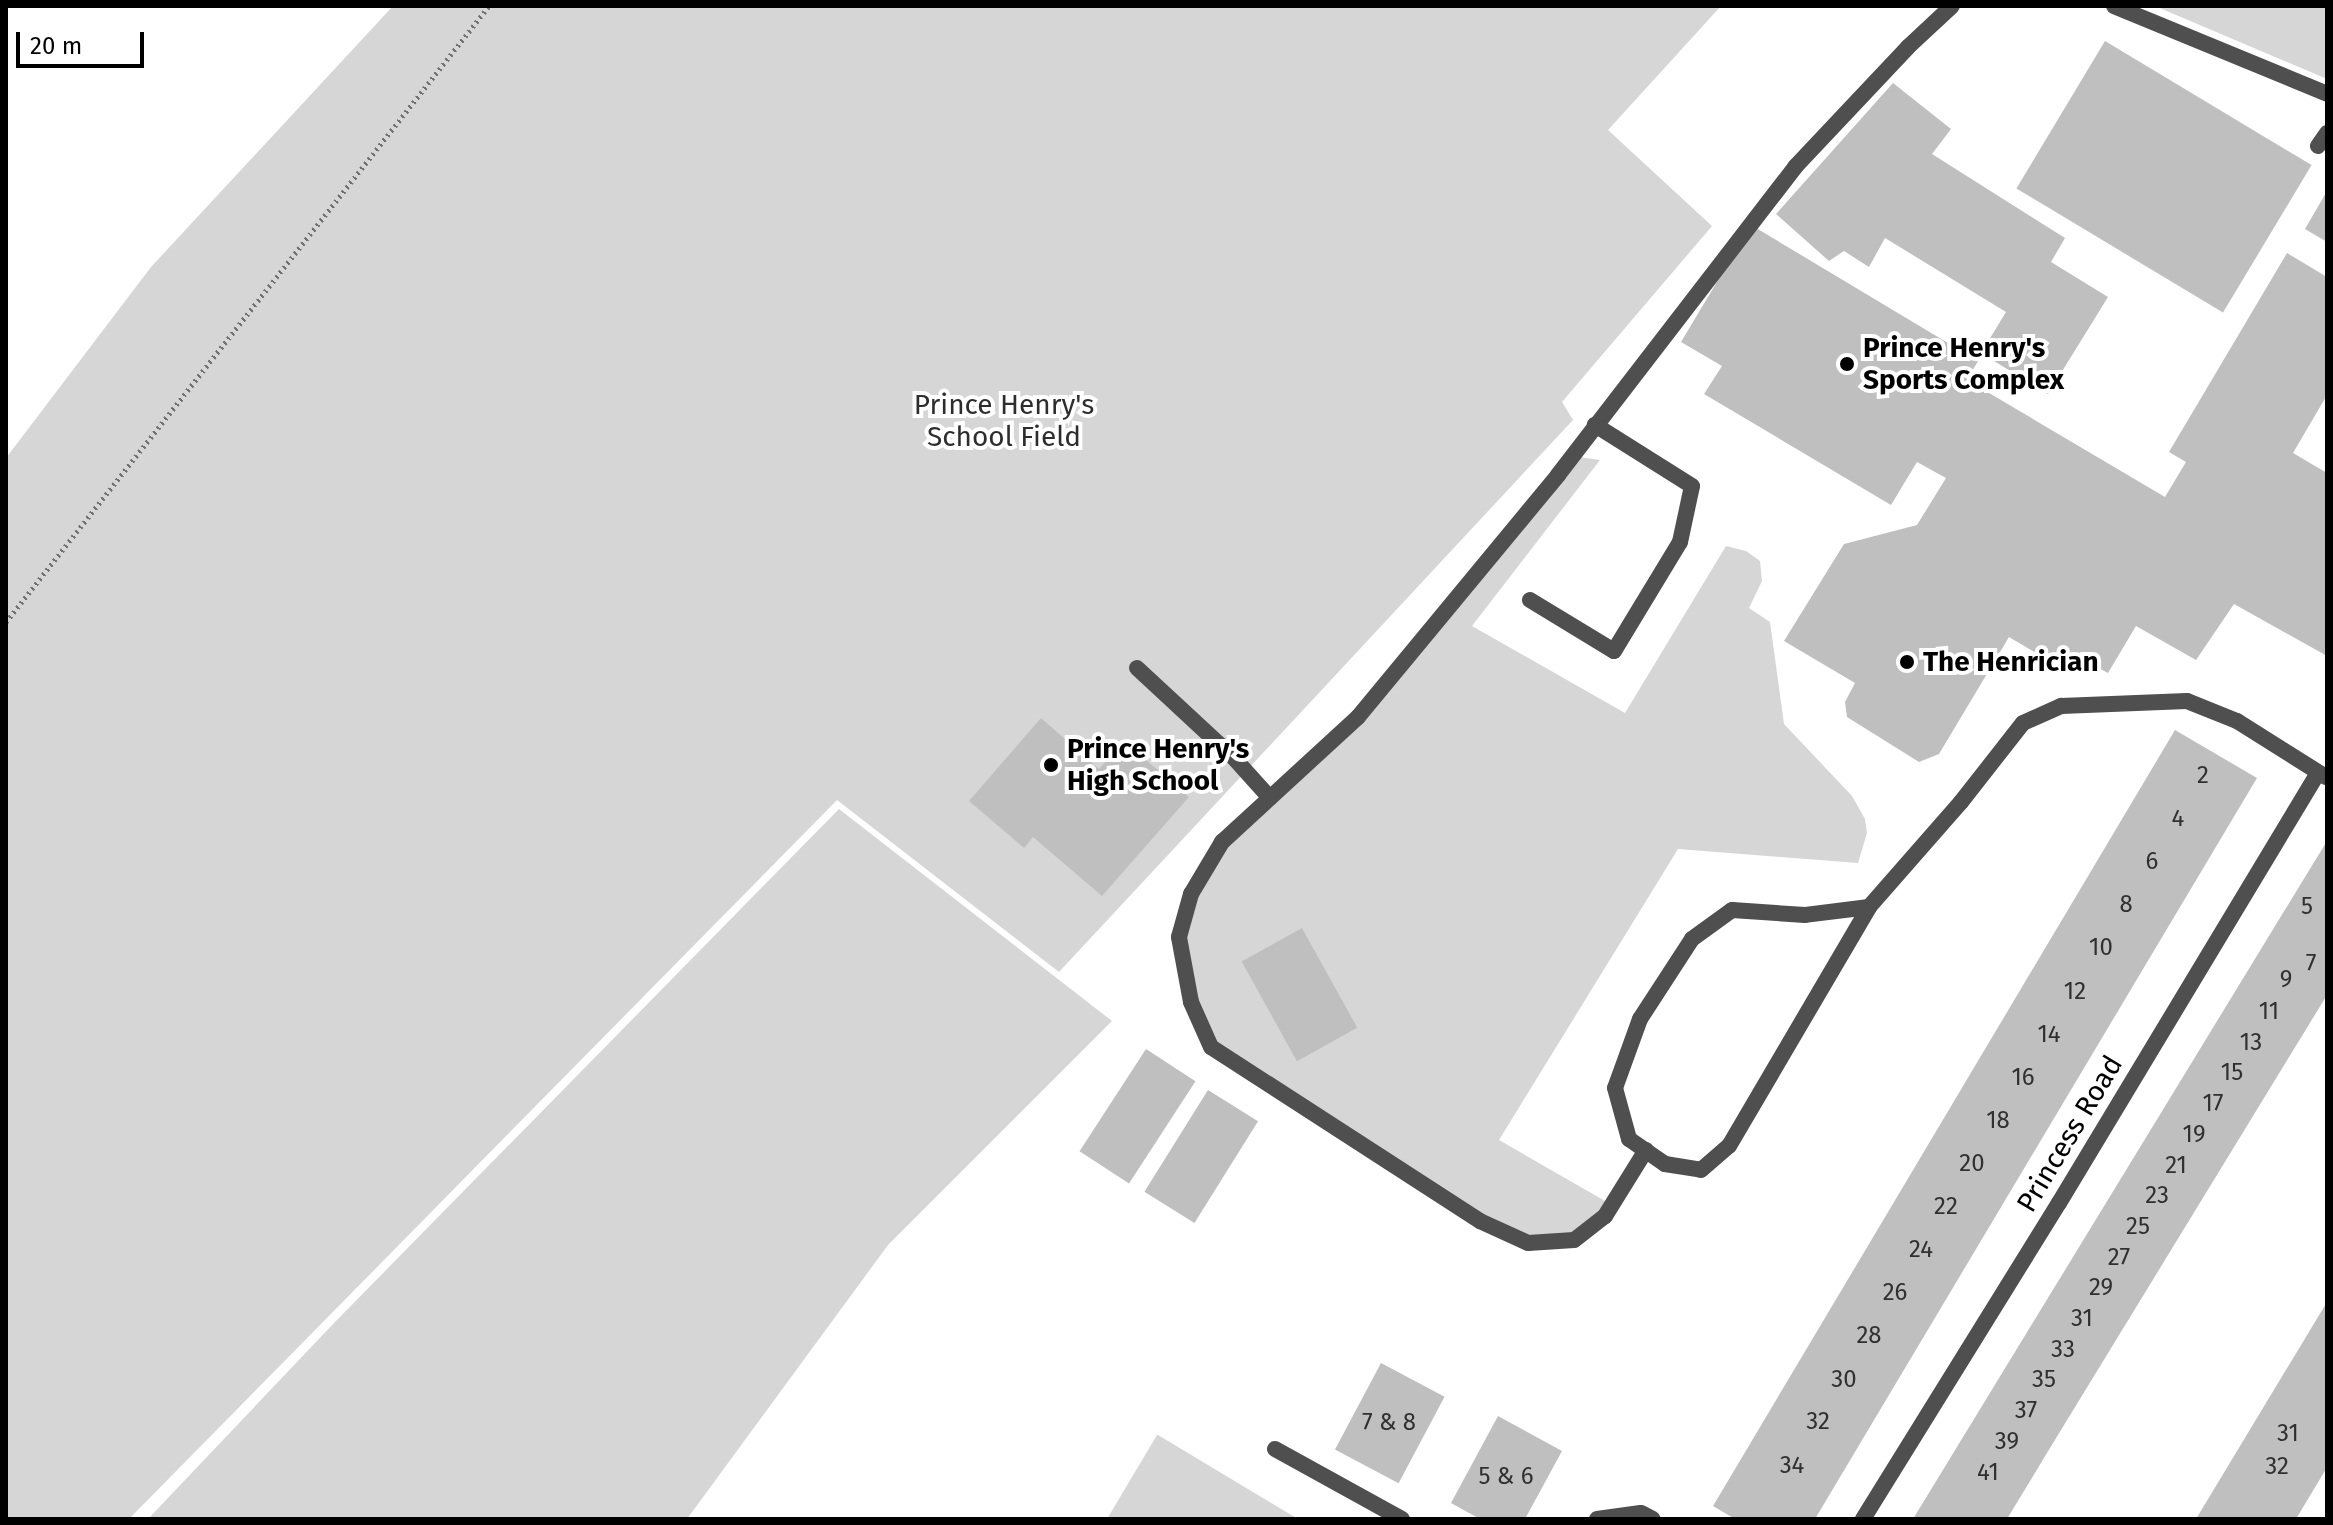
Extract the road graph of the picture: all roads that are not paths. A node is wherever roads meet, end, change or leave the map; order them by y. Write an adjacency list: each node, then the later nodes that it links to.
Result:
1 (1952, 6): 4 (street)
2 (2114, 6): 3 (street)
3 (2327, 94)
4 (1595, 425): 5 (street); 8 (street)
5 (1530, 600)
6 (1137, 668): 8 (street)
7 (2322, 776): 9 (street); 15 (street, Princess Road)
8 (1270, 798): 10 (street)
9 (1869, 907): 10 (street); 10 (street)
10 (1646, 1150)
11 (1275, 1449): 12 (street)
12 (1402, 1519)
13 (1597, 1519): 14 (street)
14 (1653, 1519)
15 (1863, 1519)

